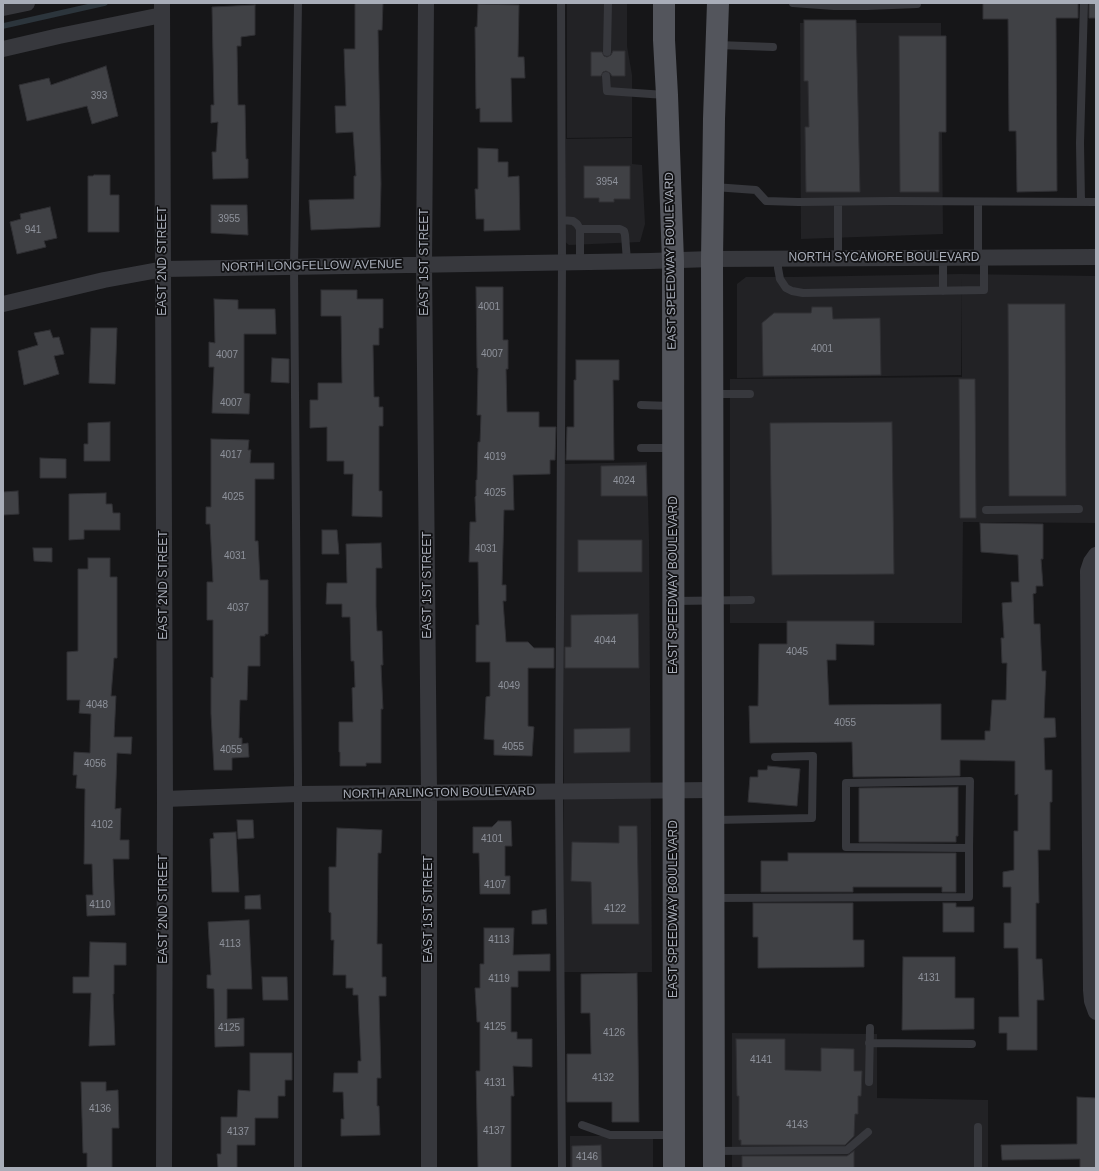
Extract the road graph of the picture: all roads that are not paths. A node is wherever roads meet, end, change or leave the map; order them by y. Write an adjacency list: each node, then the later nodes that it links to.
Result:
1 (27, 3): 13 (street)
2 (298, 3): 39 (lane)
3 (426, 3): 38 (street, EAST 1ST STREET)
4 (561, 3): 26 (lane)
5 (608, 3): 18 (lane)
6 (664, 3): 20 (main road, EAST SPEEDWAY BOULEVARD)
7 (718, 3): 15 (main road)
8 (793, 3): 12 (lane)
9 (917, 3): 11 (lane)
10 (1084, 3): 24 (lane)
11 (867, 4): 12 (lane)
12 (832, 5)
13 (3, 8)
14 (162, 9): 17 (street); 40 (street, EAST 2ND STREET)
15 (717, 45): 16 (lane); 21 (main road)
16 (773, 47)
17 (3, 49)
18 (607, 52)
19 (606, 76): 20 (lane)
20 (667, 95): 35 (main road, EAST SPEEDWAY BOULEVARD)
21 (714, 187): 22 (lane); 32 (main road)
22 (838, 202): 23 (lane); 29 (lane)
23 (978, 202): 24 (lane); 31 (lane)
24 (1081, 202): 25 (lane)
25 (1096, 202)
26 (562, 220): 27 (lane); 36 (lane)
27 (580, 229): 34 (lane); 37 (lane)
28 (1096, 257): 31 (street, NORTH SYCAMORE BOULEVARD)
29 (838, 258): 30 (street, NORTH SYCAMORE BOULEVARD); 33 (street, NORTH SYCAMORE BOULEVARD)
30 (943, 258): 31 (street, NORTH SYCAMORE BOULEVARD); 41 (lane)
31 (981, 258): 41 (lane)
32 (712, 259): 33 (street, NORTH SYCAMORE BOULEVARD); 35 (street, NORTH SYCAMORE BOULEVARD); 43 (main road)
33 (778, 259): 41 (lane)
34 (627, 261): 35 (street, NORTH LONGFELLOW AVENUE); 37 (street, NORTH LONGFELLOW AVENUE)
35 (673, 261): 46 (main road, EAST SPEEDWAY BOULEVARD)
36 (562, 262): 37 (street, NORTH LONGFELLOW AVENUE); 38 (street, NORTH LONGFELLOW AVENUE); 58 (lane)
37 (580, 262)
38 (424, 264): 39 (street, NORTH LONGFELLOW AVENUE); 59 (street, EAST 1ST STREET)
39 (294, 267): 40 (street, NORTH LONGFELLOW AVENUE); 60 (lane)
40 (164, 269): 42 (street, NORTH LONGFELLOW AVENUE); 61 (street, EAST 2ND STREET)
41 (943, 291)
42 (3, 304)
43 (713, 394): 44 (lane); 52 (main road)
44 (750, 394)
45 (641, 405): 46 (lane)
46 (673, 406): 48 (main road, EAST SPEEDWAY BOULEVARD)
47 (641, 448): 48 (lane)
48 (674, 448): 54 (main road, EAST SPEEDWAY BOULEVARD)
49 (1079, 509): 50 (lane)
50 (986, 510)
51 (1096, 555): 65 (street)
52 (713, 600): 53 (lane); 54 (lane); 57 (main road)
53 (751, 600)
54 (674, 601): 56 (main road, EAST SPEEDWAY BOULEVARD)
55 (775, 757): 62 (lane)
56 (674, 790): 57 (street, NORTH ARLINGTON BOULEVARD); 58 (street, NORTH ARLINGTON BOULEVARD); 73 (main road, EAST SPEEDWAY BOULEVARD)
57 (714, 790): 62 (main road)
58 (559, 791): 59 (street, NORTH ARLINGTON BOULEVARD); 78 (lane)
59 (429, 792): 60 (street, NORTH ARLINGTON BOULEVARD); 77 (street, EAST 1ST STREET)
60 (298, 794): 61 (street, NORTH ARLINGTON BOULEVARD); 76 (lane)
61 (165, 799): 75 (street, EAST 2ND STREET)
62 (714, 820): 64 (main road)
63 (969, 848): 63 (lane); 64 (lane)
64 (714, 898): 74 (main road)
65 (1096, 1012)
66 (870, 1028): 67 (lane)
67 (869, 1043): 68 (lane); 69 (lane)
68 (972, 1044)
69 (869, 1082)
70 (582, 1125): 73 (lane)
71 (978, 1127): 80 (lane)
72 (868, 1132): 74 (lane)
73 (674, 1135): 79 (main road, EAST SPEEDWAY BOULEVARD)
74 (714, 1160)
75 (164, 1168)
76 (298, 1168)
77 (429, 1168)
78 (562, 1168)
79 (674, 1168)
80 (978, 1168)

